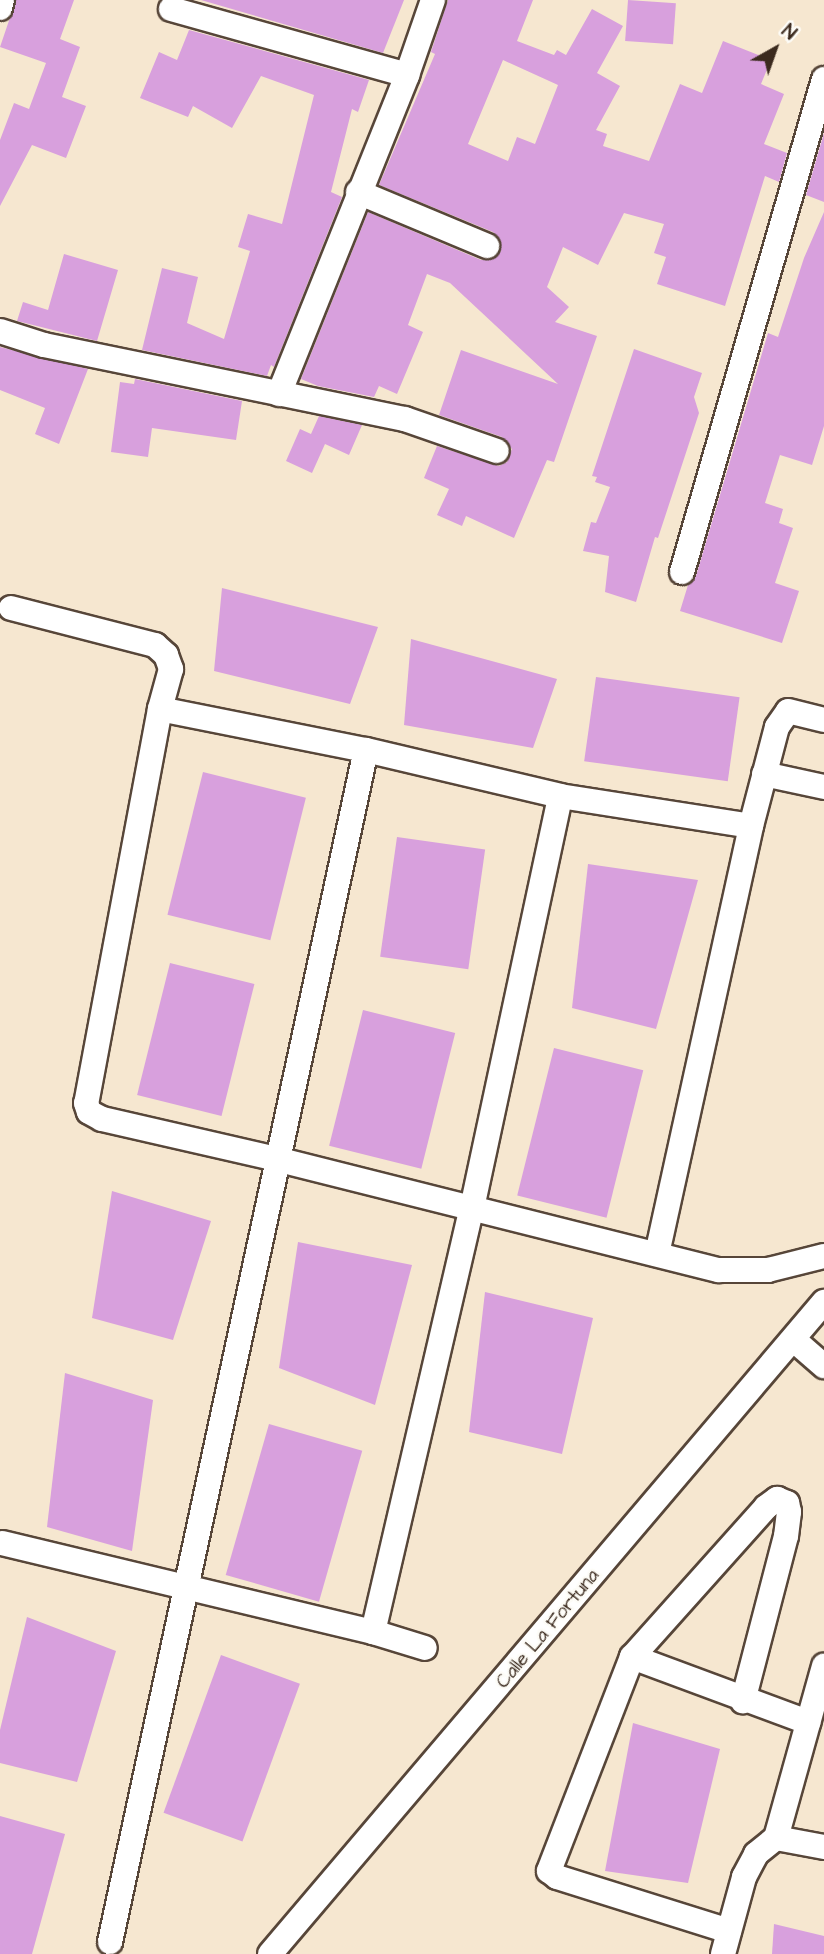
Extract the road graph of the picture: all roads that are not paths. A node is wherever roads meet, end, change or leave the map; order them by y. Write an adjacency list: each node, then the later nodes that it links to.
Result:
1 (2, 0): 3 (street)
2 (433, 0): 5 (street)
3 (0, 8)
4 (171, 9): 5 (street)
5 (407, 75): 7 (street)
6 (824, 79): 12 (street)
7 (358, 192): 8 (street); 10 (street)
8 (487, 246)
9 (0, 331): 10 (street)
10 (279, 394): 11 (street)
11 (497, 450)
12 (681, 572)
13 (11, 608): 14 (street)
14 (159, 709): 16 (street); 21 (street)
15 (824, 720): 17 (street)
16 (366, 750): 19 (street); 21 (street)
17 (764, 774): 18 (street); 20 (street)
18 (824, 787)
19 (561, 796): 20 (street); 22 (street)
20 (751, 826): 23 (street)
21 (276, 1159): 22 (street); 29 (street)
22 (472, 1208): 23 (street); 30 (street)
23 (657, 1254): 24 (street)
24 (824, 1256)
25 (824, 1302): 26 (street, Calle La Fortuna)
26 (794, 1340): 27 (street); 40 (street, Calle La Fortuna)
27 (824, 1366)
28 (2, 1543): 29 (street)
29 (185, 1588): 30 (street); 38 (street)
30 (373, 1632): 31 (street)
31 (425, 1648)
32 (632, 1657): 34 (street); 34 (street); 39 (street)
33 (824, 1666): 35 (street)
34 (743, 1701): 35 (street)
35 (808, 1722): 36 (street)
36 (776, 1838): 37 (street); 39 (street)
37 (824, 1847)
38 (110, 1942)
39 (726, 1943)
40 (270, 1954)

